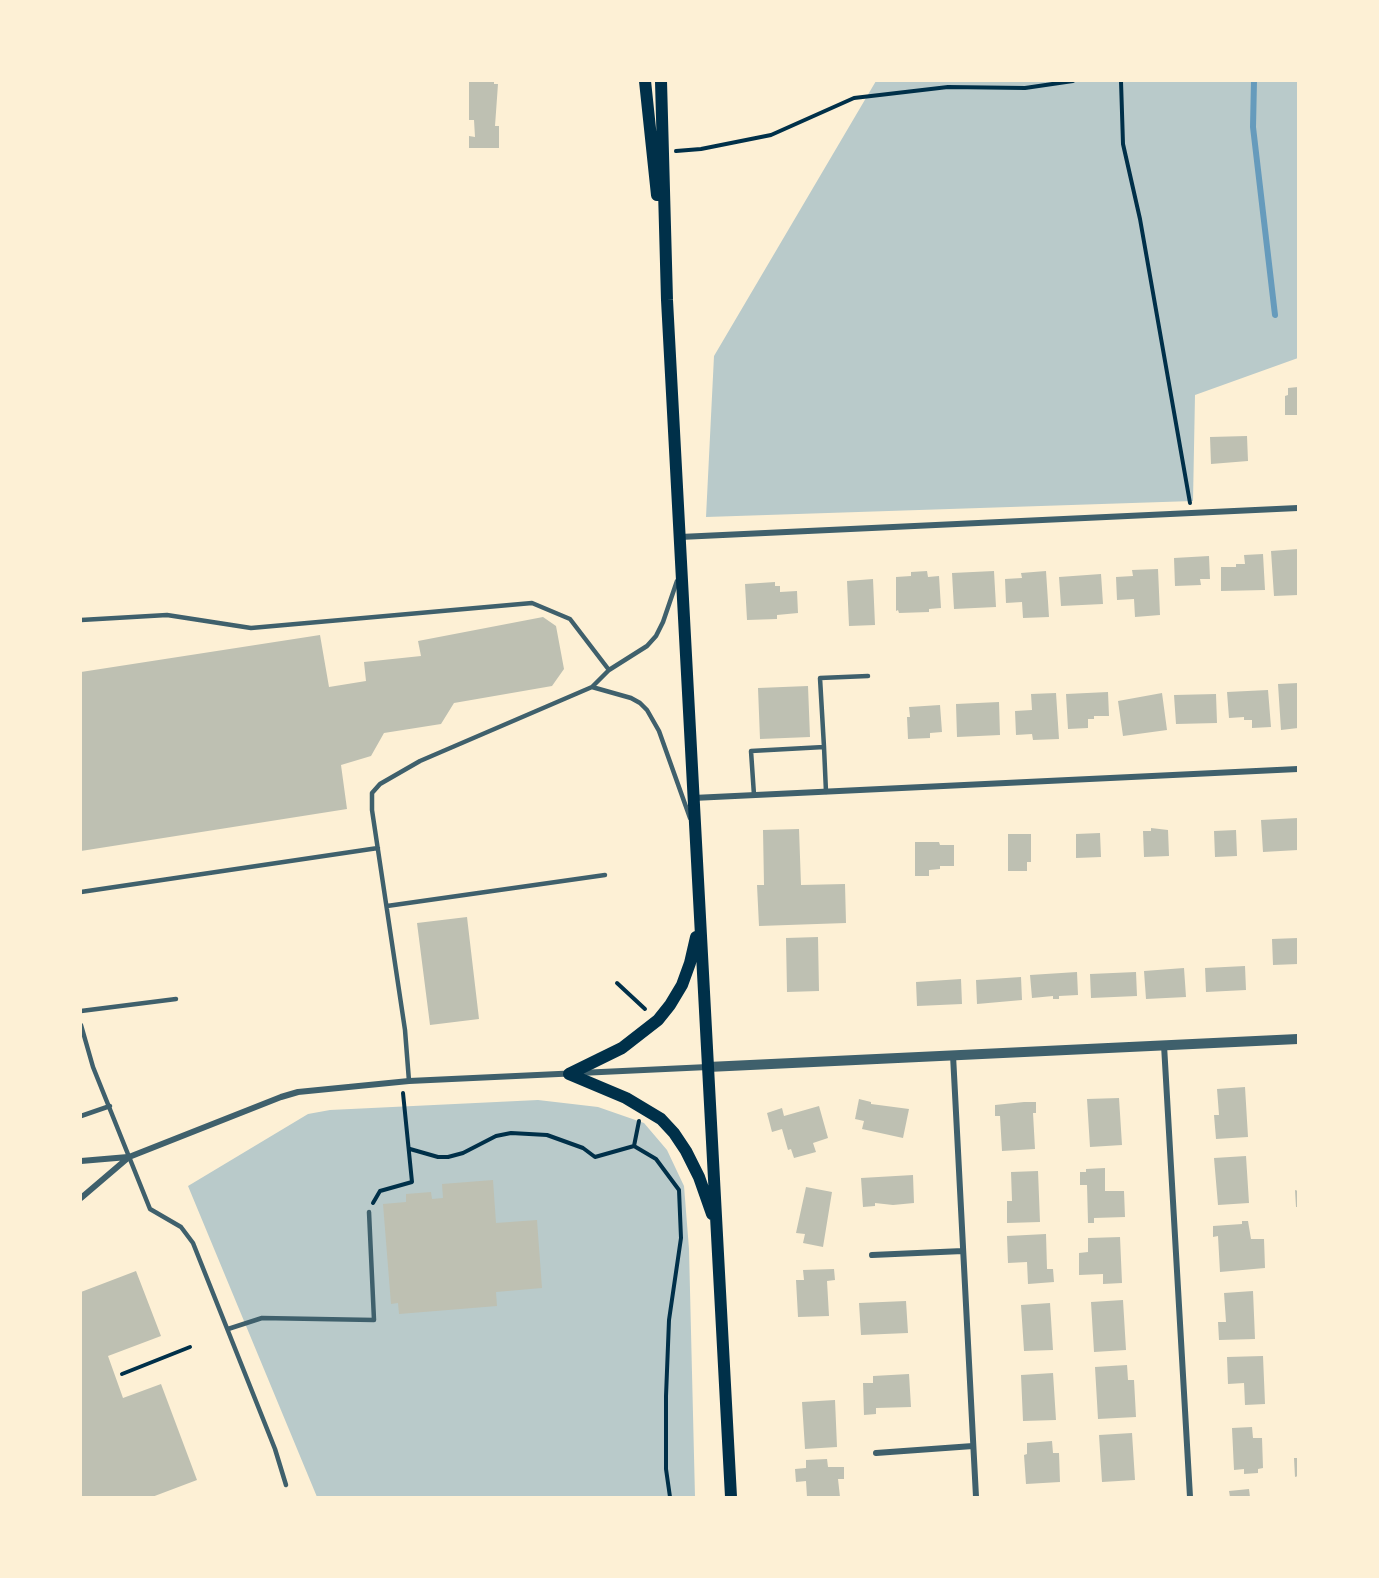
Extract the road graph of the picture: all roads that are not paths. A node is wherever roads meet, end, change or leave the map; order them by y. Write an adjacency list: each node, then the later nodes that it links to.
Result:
1 (645, 81): 3 (main road)
2 (661, 81): 3 (main road)
3 (667, 300): 5 (main road)
4 (1298, 508): 5 (street)
5 (680, 537): 6 (main road)
6 (681, 567): 8 (lane); 15 (main road)
7 (81, 620): 8 (lane)
8 (609, 669): 10 (lane)
9 (868, 676): 11 (lane)
10 (592, 687): 16 (lane); 17 (lane)
11 (824, 747): 13 (lane); 14 (lane)
12 (1298, 769): 13 (street)
13 (826, 792): 14 (street)
14 (753, 795): 15 (street)
15 (693, 798): 16 (main road)
16 (695, 831): 21 (main road)
17 (378, 848): 19 (lane); 20 (lane)
18 (605, 875): 20 (lane)
19 (81, 892)
20 (387, 906): 30 (lane)
21 (700, 921): 28 (main road); 29 (main road)
22 (176, 999): 23 (lane)
23 (81, 1011)
24 (81, 1025): 31 (lane)
25 (1298, 1039): 26 (street)
26 (1164, 1045): 27 (street); 46 (street)
27 (953, 1055): 28 (street); 38 (street)
28 (708, 1067): 29 (street); 37 (main road)
29 (569, 1074): 30 (street); 37 (main road)
30 (406, 1082): 33 (street)
31 (110, 1106): 32 (lane); 33 (lane)
32 (81, 1116)
33 (129, 1157): 34 (street); 35 (street); 40 (lane)
34 (81, 1161)
35 (81, 1197)
36 (369, 1212): 40 (lane)
37 (717, 1227): 44 (main road)
38 (963, 1251): 39 (street); 41 (street)
39 (872, 1255)
40 (228, 1329): 43 (lane)
41 (974, 1446): 42 (street); 45 (street)
42 (876, 1453)
43 (286, 1485)
44 (731, 1497)
45 (976, 1497)
46 (1190, 1497)

